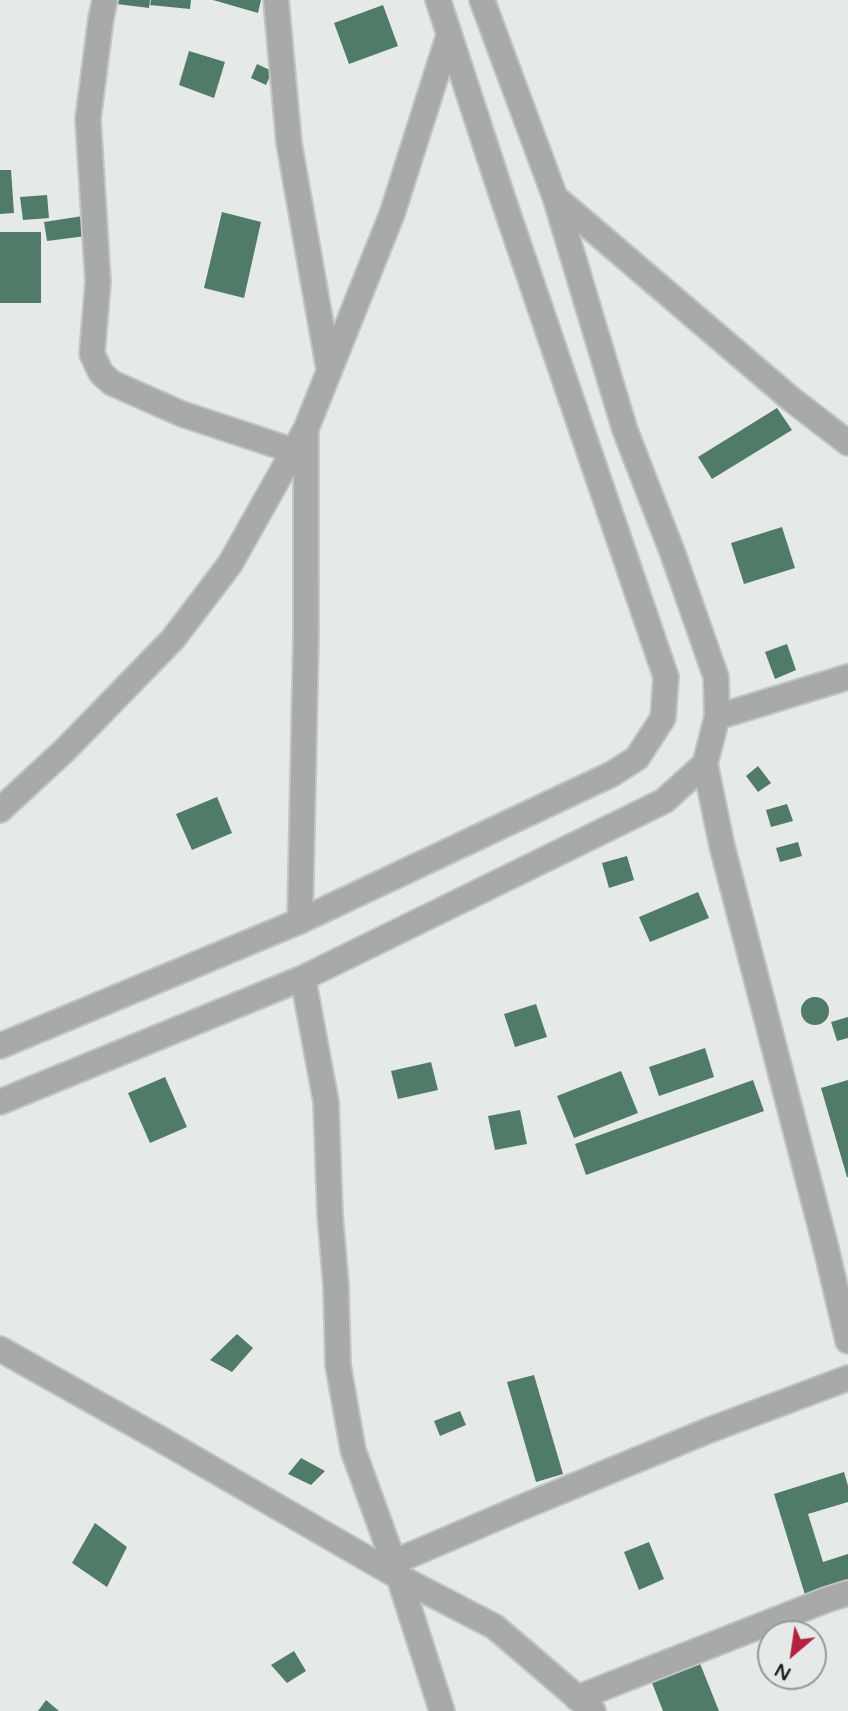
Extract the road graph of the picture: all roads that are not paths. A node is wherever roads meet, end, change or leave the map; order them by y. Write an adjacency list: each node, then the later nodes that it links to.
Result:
1 (105, 0): 10 (street)
2 (275, 0): 7 (street)
3 (438, 0): 5 (street)
4 (482, 0): 6 (street)
5 (449, 35): 7 (street); 15 (street)
6 (555, 197): 9 (street); 12 (street)
7 (329, 371): 8 (street)
8 (306, 429): 10 (street); 15 (street)
9 (848, 443)
10 (294, 451): 14 (street)
11 (848, 677): 12 (street)
12 (717, 717): 13 (street)
13 (705, 764): 16 (street); 19 (street)
14 (0, 810)
15 (300, 921): 17 (street)
16 (303, 978): 18 (street); 22 (street)
17 (0, 1046)
18 (0, 1102)
19 (848, 1341)
20 (0, 1349): 22 (street)
21 (848, 1378): 22 (street)
22 (397, 1570): 24 (street); 25 (street)
23 (848, 1593): 24 (street)
24 (585, 1704)
25 (442, 1711)

